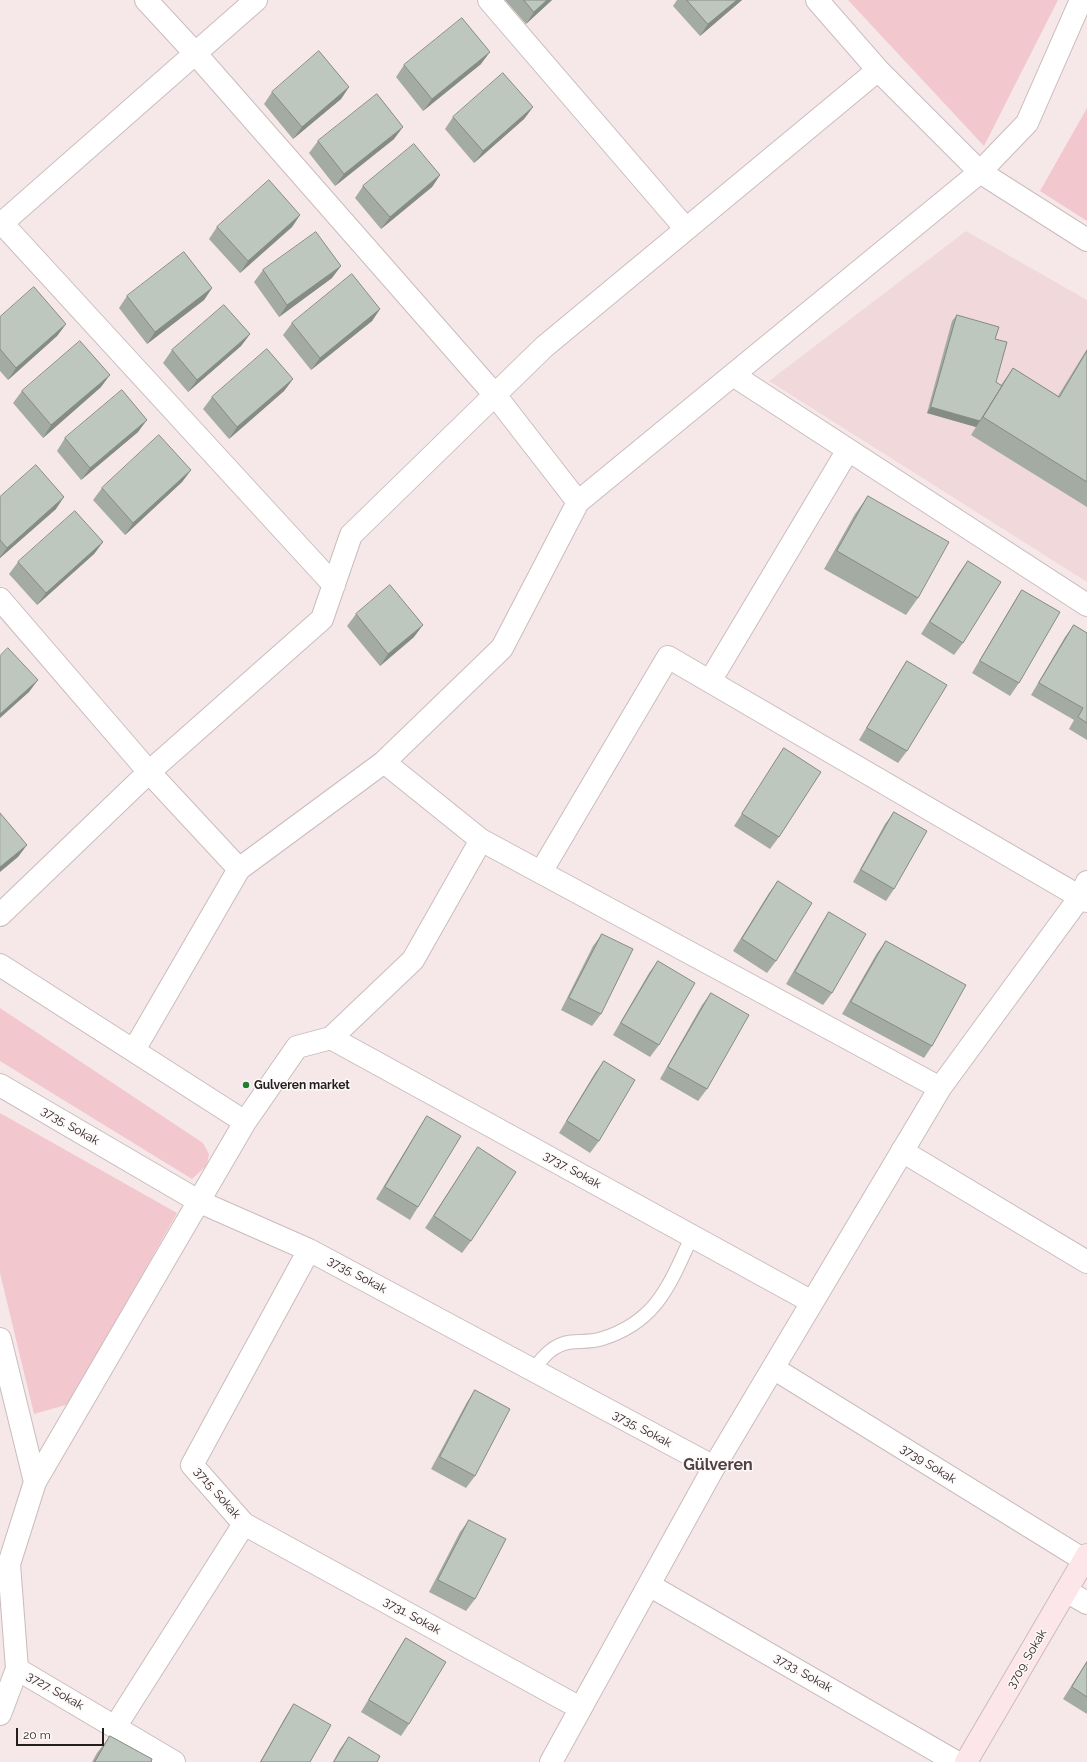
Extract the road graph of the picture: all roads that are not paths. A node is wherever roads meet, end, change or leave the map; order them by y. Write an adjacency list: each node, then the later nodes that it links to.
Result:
1 (146, 0): 6 (street)
2 (256, 0): 6 (street)
3 (489, 0): 10 (street)
4 (817, 0): 7 (street)
5 (1081, 0): 8 (street)
6 (195, 53): 9 (street); 13 (street)
7 (878, 70): 8 (street); 10 (street)
8 (980, 172): 11 (street); 12 (street)
9 (1, 223): 16 (street)
10 (686, 229): 13 (street)
11 (1087, 240)
12 (733, 375): 14 (street); 15 (street)
13 (495, 395): 15 (street); 16 (street)
14 (848, 450): 18 (street); 19 (street)
15 (578, 502): 20 (street)
16 (334, 585): 21 (street)
17 (0, 599): 21 (street)
18 (1087, 605)
19 (710, 681): 24 (street); 25 (street)
20 (384, 762): 22 (street); 23 (street)
21 (148, 772): 23 (street); 26 (street)
22 (481, 840): 24 (street); 28 (street)
23 (239, 869): 29 (street)
24 (541, 872): 31 (street)
25 (1085, 893): 31 (street)
26 (0, 915)
27 (0, 964): 29 (street)
28 (331, 1038): 32 (street); 35 (street, 3737. Sokak)
29 (134, 1050): 32 (street)
30 (0, 1085): 34 (street, 3735. Sokak)
31 (940, 1088): 33 (street)
32 (244, 1122): 34 (street)
33 (902, 1150): 37 (street); 38 (street)
34 (200, 1202): 36 (street, 3735. Sokak); 43 (street)
35 (692, 1236): 38 (street, 3737. Sokak); 41 (lane)
36 (309, 1250): 41 (street, 3735. Sokak); 44 (street, 3715. Sokak)
37 (1087, 1262)
38 (812, 1302): 40 (street)
39 (0, 1339): 43 (street)
40 (773, 1368): 42 (street); 45 (street, 3739 Sokak)
41 (533, 1370): 42 (street, 3735. Sokak)
42 (714, 1467): 47 (street)
43 (36, 1482): 46 (street)
44 (244, 1524): 51 (street, 3731. Sokak); 53 (street, 3715. Sokak)
45 (1086, 1558): 48 (street, 3709. Sokak)
46 (5, 1563): 50 (street)
47 (649, 1585): 51 (street); 56 (street, 3733. Sokak)
48 (1066, 1592): 49 (street); 57 (street, 3709. Sokak)
49 (1087, 1603)
50 (17, 1669): 52 (street); 53 (street, 3727. Sokak)
51 (580, 1708): 55 (street)
52 (0, 1714)
53 (115, 1727): 54 (street, 3727. Sokak)
54 (174, 1762)
55 (551, 1762)
56 (956, 1762)
57 (966, 1762)

